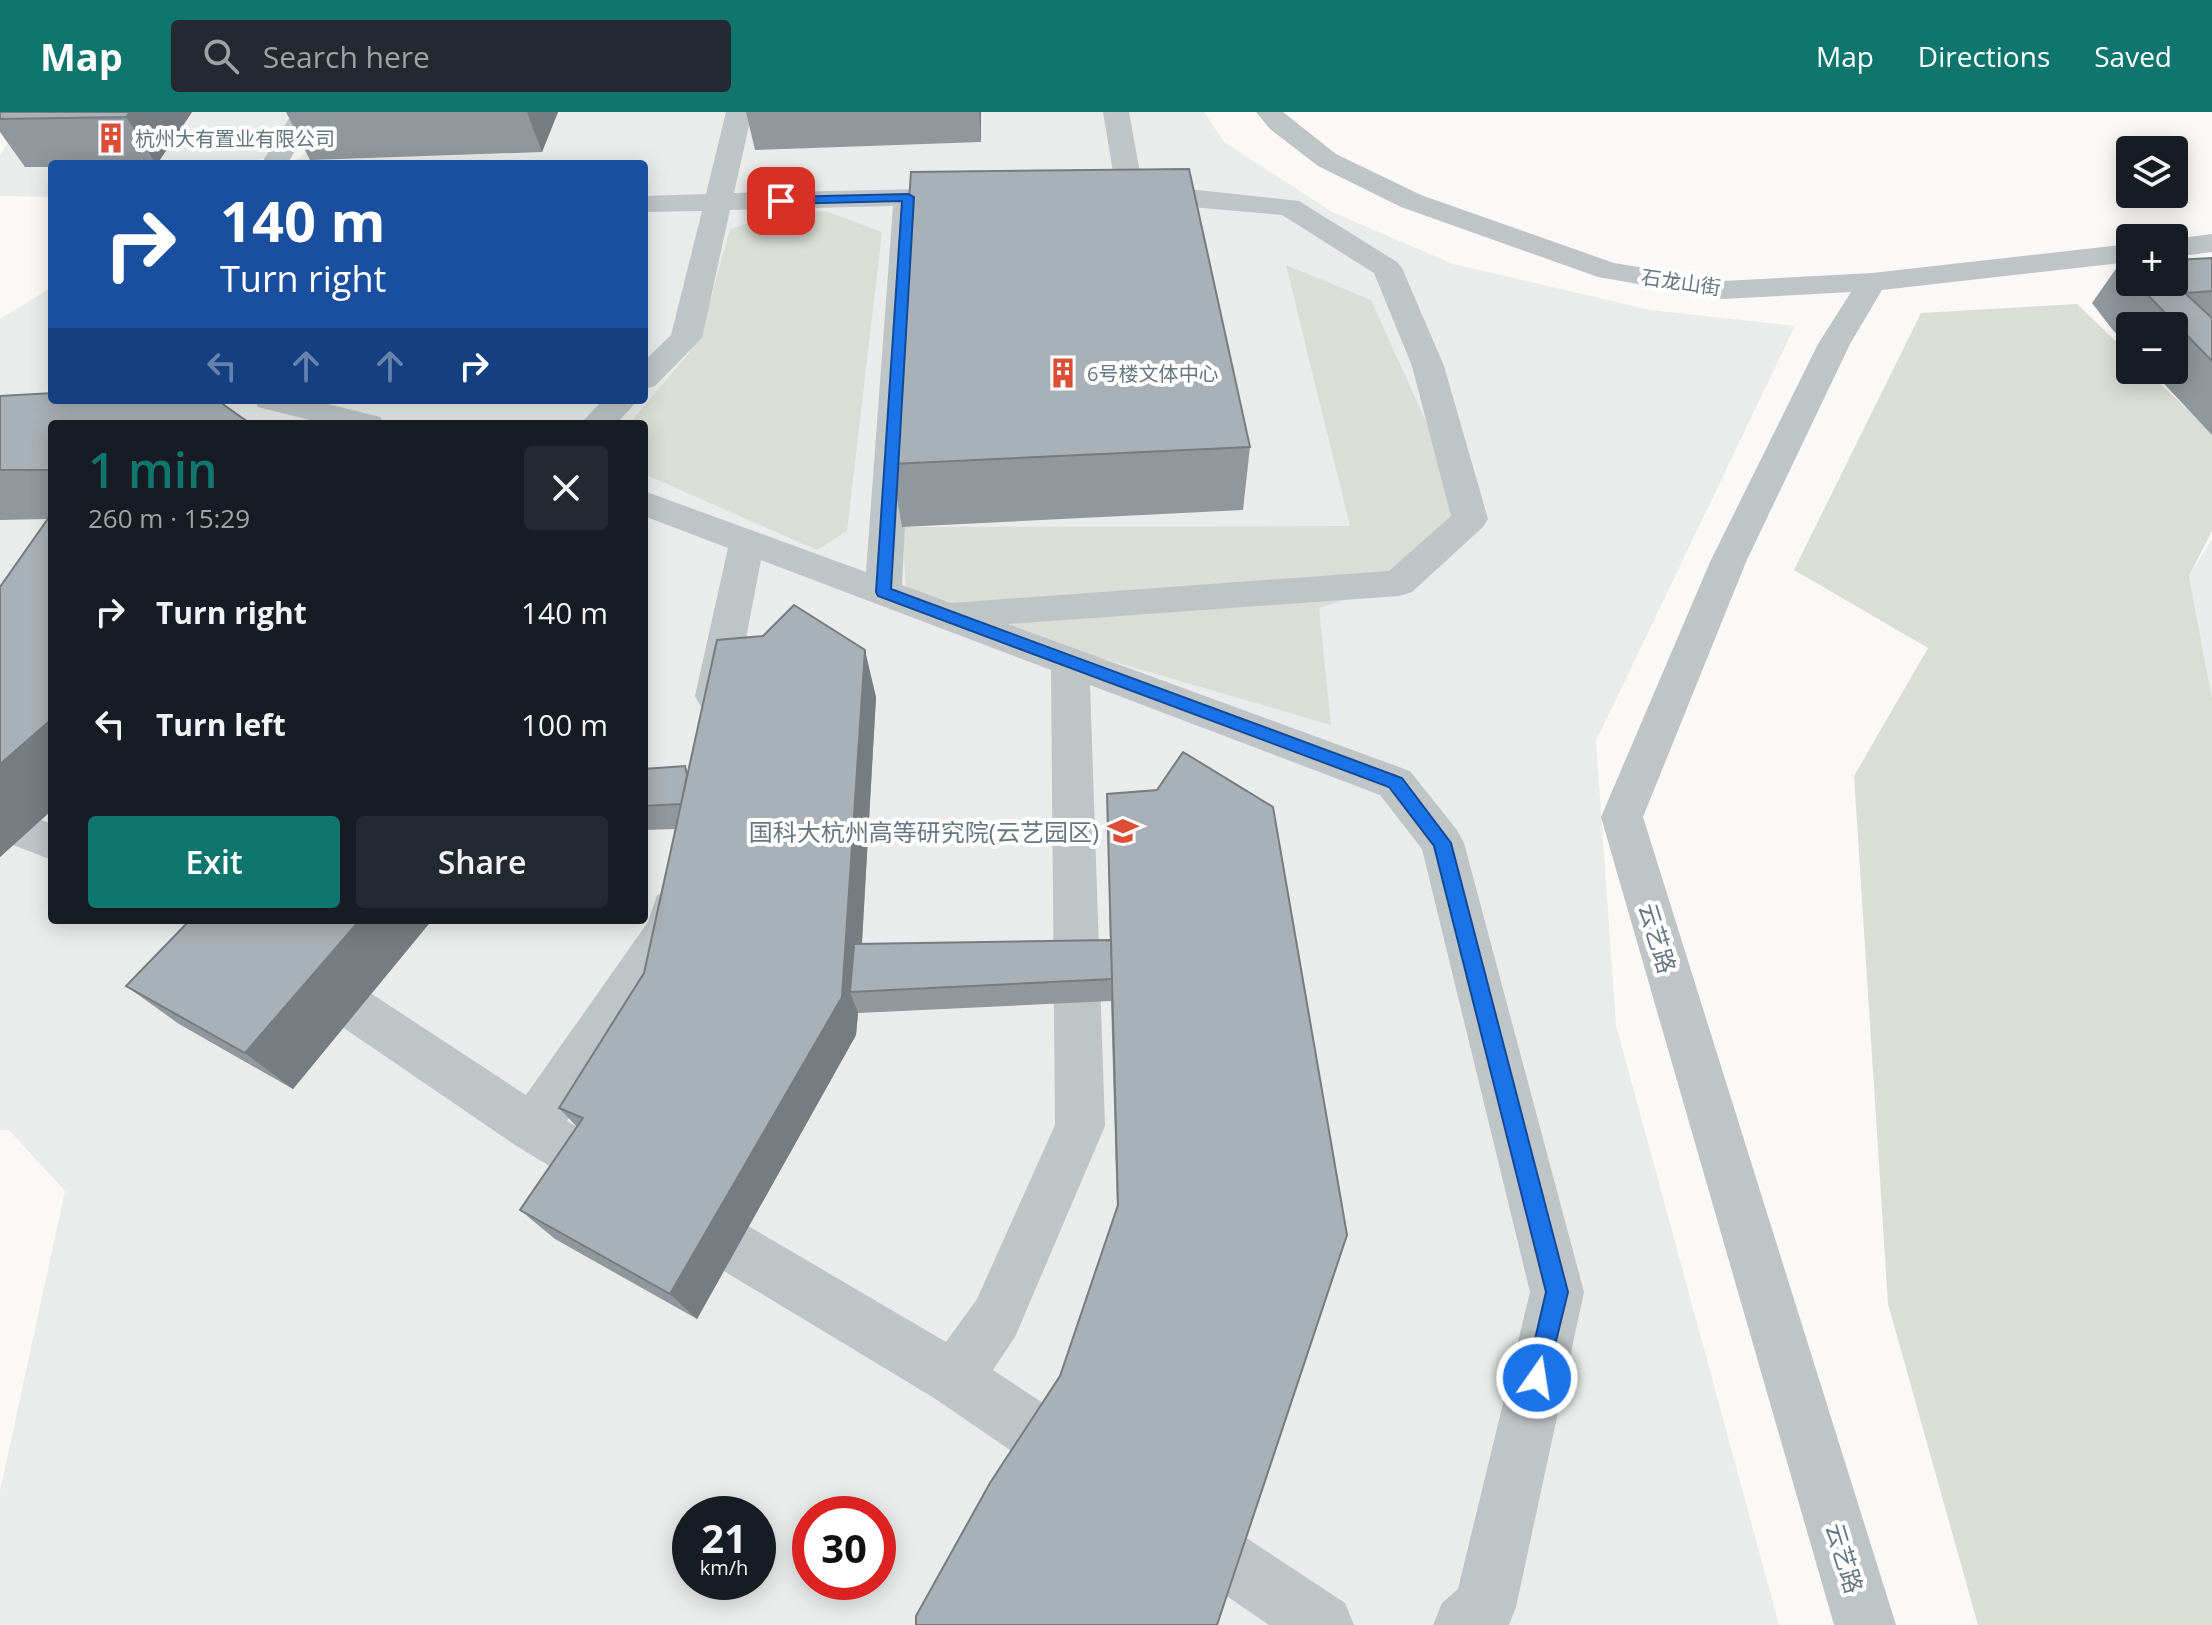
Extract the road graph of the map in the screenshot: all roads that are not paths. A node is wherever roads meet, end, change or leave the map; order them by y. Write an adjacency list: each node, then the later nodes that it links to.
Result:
1 (306, 112): 5 (street)
2 (739, 112): 10 (street)
3 (1116, 112): 6 (street)
4 (1269, 112): 15 (street, 石龙山街)
5 (276, 160)
6 (1130, 192): 7 (street); 24 (street)
7 (1066, 193)
8 (1003, 195): 9 (street)
9 (908, 197): 10 (street); 23 (street)
10 (718, 202): 11 (street); 16 (street)
11 (648, 204)
12 (2212, 243): 13 (street)
13 (2188, 246)
14 (2116, 255): 15 (street, 石龙山街)
15 (1872, 282): 35 (street, 云艺路)
16 (648, 375)
17 (286, 404): 19 (street)
18 (618, 404): 20 (street)
19 (352, 420)
20 (601, 420)
21 (648, 504): 22 (street)
22 (747, 541): 23 (street); 26 (street)
23 (883, 592): 24 (street)
24 (945, 615): 25 (street)
25 (1070, 662): 32 (street); 34 (street)
26 (709, 729)
27 (0, 822): 28 (street)
28 (48, 840)
29 (681, 867): 31 (street)
30 (228, 924): 31 (street)
31 (533, 1128): 32 (street)
32 (954, 1378): 33 (street)
33 (1323, 1625)
34 (1464, 1625)
35 (1865, 1625)

